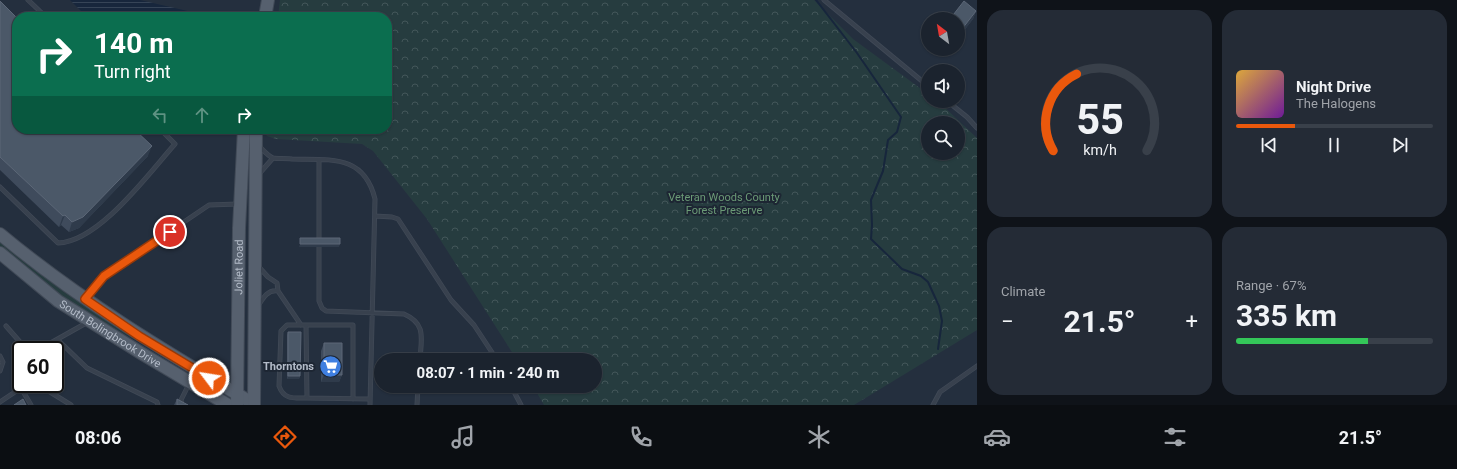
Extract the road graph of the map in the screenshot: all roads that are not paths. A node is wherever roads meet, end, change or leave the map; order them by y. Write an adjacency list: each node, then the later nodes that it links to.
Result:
1 (28, 0): 4 (lane)
2 (268, 0): 5 (main road)
3 (824, 0): 6 (lane)
4 (41, 12)
5 (266, 12)
6 (921, 80)
7 (956, 108): 8 (lane)
8 (977, 128)
9 (165, 134): 16 (lane)
10 (244, 134): 17 (main road, Joliet Road)
11 (256, 134): 12 (main road, Joliet Road)
12 (256, 143): 13 (lane); 15 (main road, Joliet Road)
13 (273, 158): 14 (lane); 15 (lane)
14 (319, 160): 18 (lane); 20 (lane)
15 (255, 179): 23 (main road, Joliet Road)
16 (0, 187)
17 (240, 204): 25 (lane); 44 (main road, Joliet Road)
18 (374, 216): 27 (lane); 35 (lane)
19 (0, 234): 25 (main road, South Bolingbrook Drive)
20 (319, 240)
21 (319, 247): 27 (lane)
22 (0, 253): 28 (main road, South Bolingbrook Drive)
23 (255, 261): 24 (lane); 26 (main road, Joliet Road)
24 (278, 291): 26 (lane); 29 (lane)
25 (85, 299): 44 (main road, South Bolingbrook Drive)
26 (255, 310): 53 (main road, Joliet Road)
27 (372, 313): 34 (lane); 46 (lane)
28 (90, 321): 32 (lane); 39 (main road, South Bolingbrook Drive)
29 (301, 325): 30 (lane); 43 (lane)
30 (306, 325): 43 (lane); 45 (lane)
31 (6, 326): 33 (lane)
32 (58, 340): 50 (lane)
33 (19, 341)
34 (420, 353)
35 (492, 353)
36 (0, 356): 38 (lane)
37 (977, 366): 57 (lane)
38 (0, 371)
39 (190, 383): 51 (lane); 52 (main road, South Bolingbrook Drive)
40 (52, 393): 49 (lane)
41 (418, 393): 55 (lane)
42 (515, 393): 56 (lane)
43 (307, 398): 45 (lane)
44 (237, 399): 53 (main road, South Bolingbrook Drive)
45 (353, 399): 46 (lane)
46 (370, 399): 54 (lane)
47 (0, 402): 48 (lane)
48 (31, 405)
49 (71, 405)
50 (158, 405)
51 (182, 405)
52 (228, 405)
53 (255, 405)
54 (370, 405)
55 (417, 405)
56 (521, 405)
57 (933, 405)

